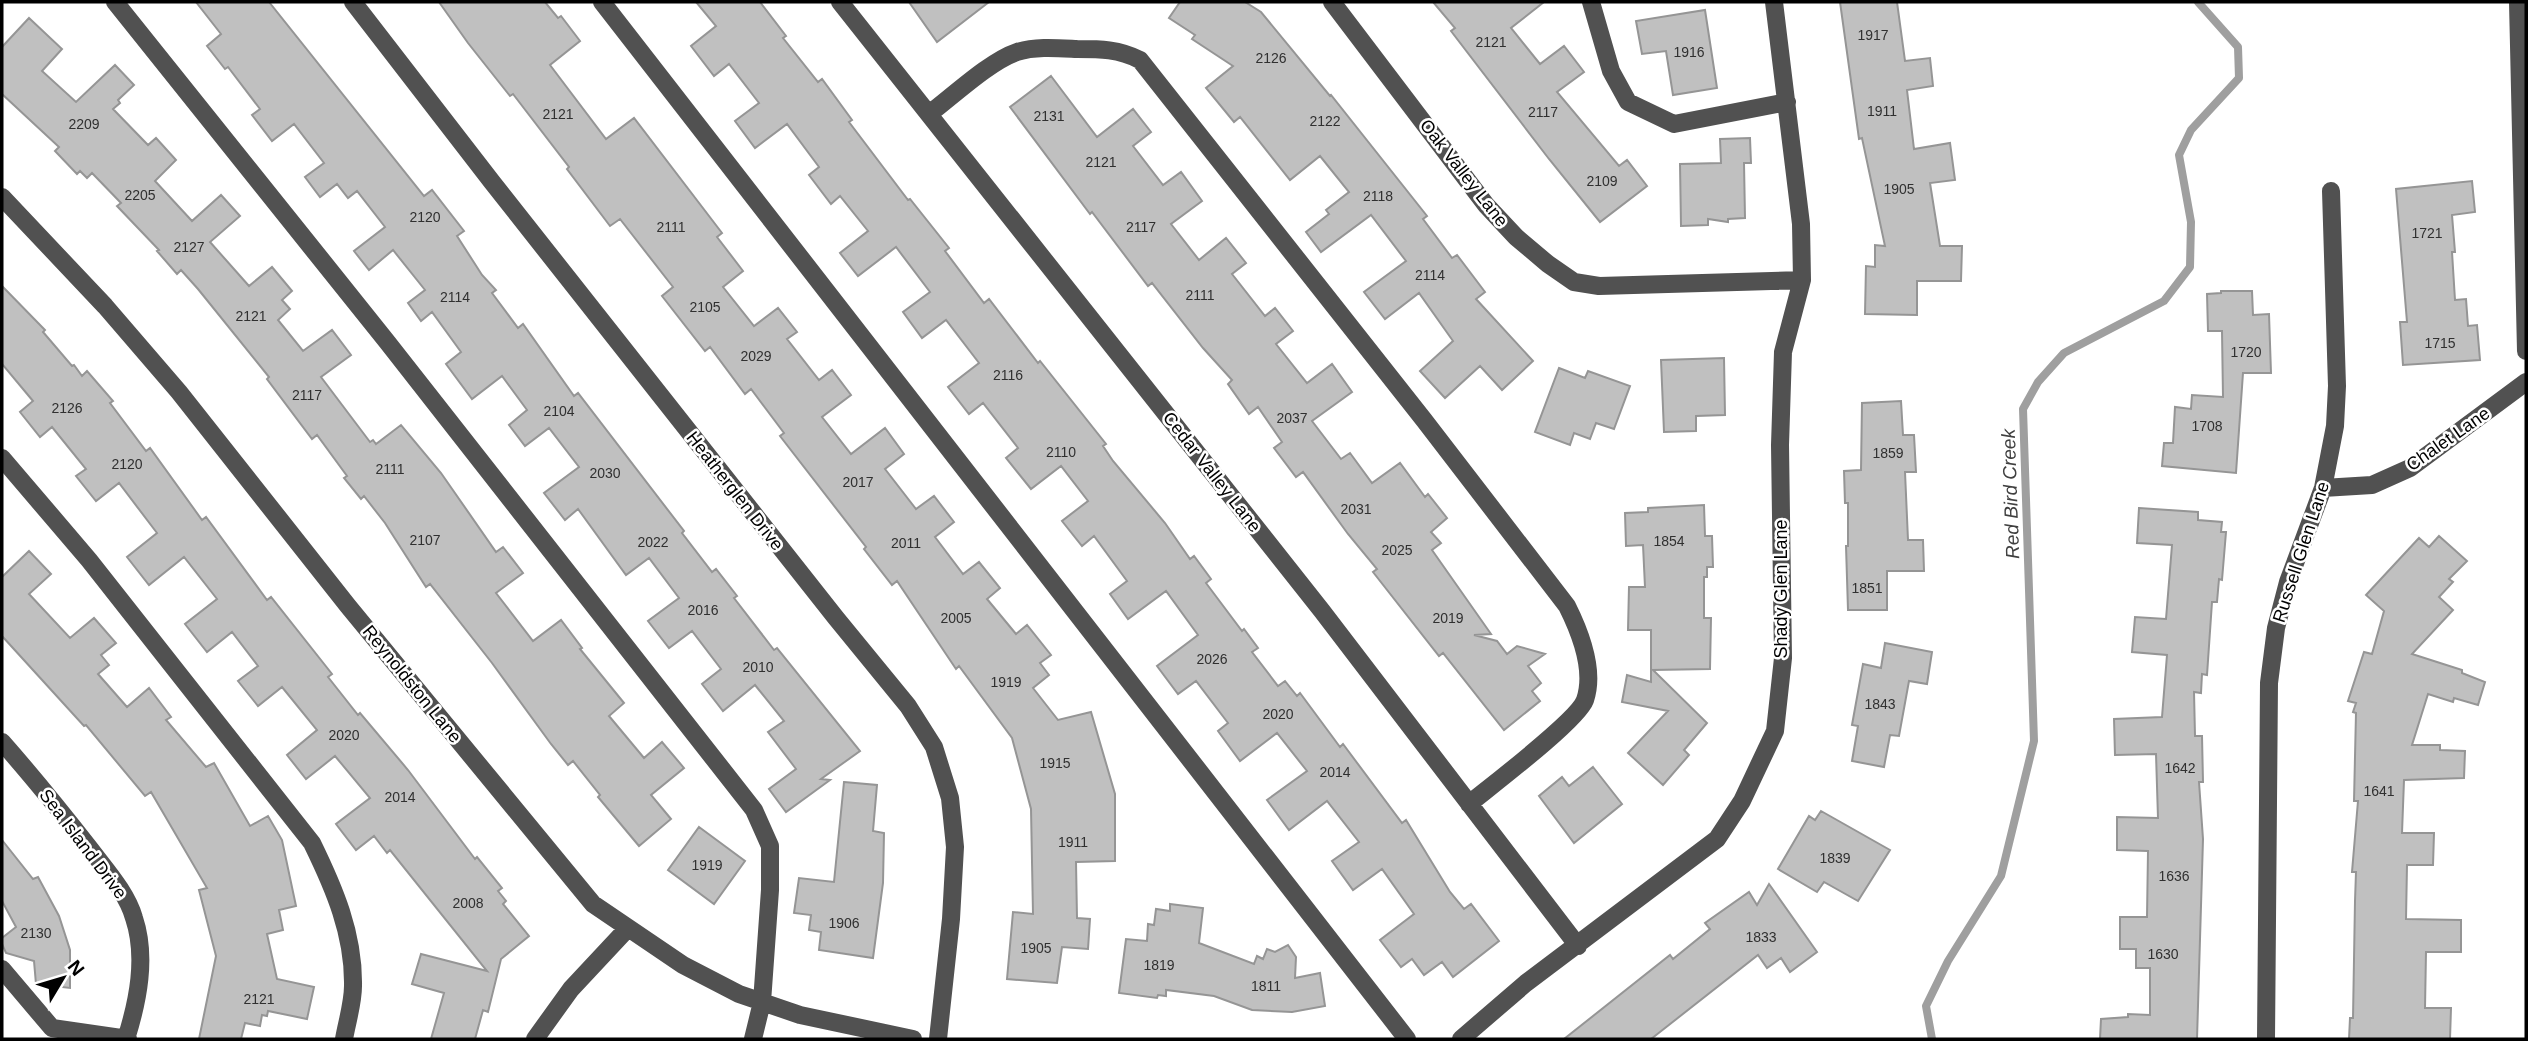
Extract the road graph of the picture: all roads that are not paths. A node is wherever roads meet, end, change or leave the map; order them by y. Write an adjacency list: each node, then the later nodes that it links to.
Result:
1 (115, 2): 23 (street)
2 (353, 2): 29 (street, Heatherglen Drive)
3 (603, 2): 30 (street)
4 (840, 2): 10 (street, Cedar Valley Lane)
5 (1332, 2): 13 (street, Oak Valley Lane)
6 (1591, 2): 9 (street)
7 (1774, 2): 9 (street, Shady Glen Lane)
8 (2518, 2): 14 (street)
9 (1787, 102): 13 (street, Shady Glen Lane)
10 (929, 114): 19 (street, Cedar Valley Lane); 19 (street)
11 (2331, 191): 17 (street, Russell Glen Lane)
12 (2, 197): 20 (street, Reynoldston Lane)
13 (1802, 280): 21 (street, Shady Glen Lane)
14 (2526, 351)
15 (2526, 382): 17 (street, Chalet Lane)
16 (2, 458): 25 (street)
17 (2323, 488): 32 (street, Russell Glen Lane)
18 (2, 742): 24 (street, Sea Island Drive)
19 (1469, 804): 21 (street, Cedar Valley Lane)
20 (628, 928): 23 (street, Reynoldston Lane); 26 (street)
21 (1578, 946): 31 (street, Shady Glen Lane)
22 (2, 969): 24 (street)
23 (762, 1002): 27 (street); 28 (street, Reynoldston Lane)
24 (126, 1039)
25 (344, 1039)
26 (535, 1039)
27 (753, 1039)
28 (913, 1039)
29 (938, 1039)
30 (1407, 1039)
31 (1461, 1039)
32 (2266, 1039)

